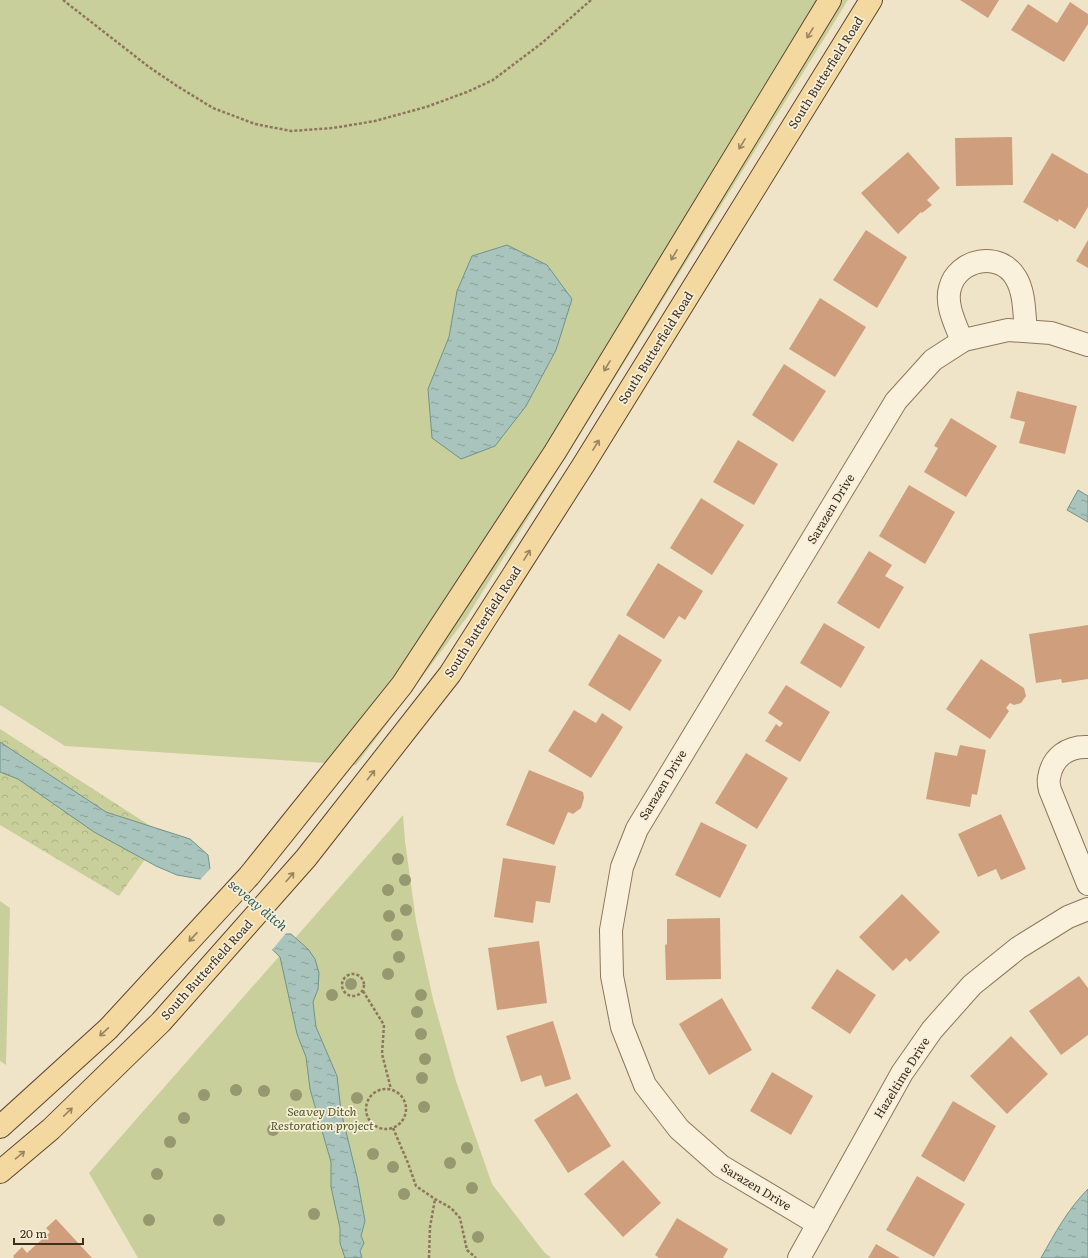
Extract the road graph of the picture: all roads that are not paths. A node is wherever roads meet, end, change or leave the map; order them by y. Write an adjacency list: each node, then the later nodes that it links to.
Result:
1 (830, 0): 9 (main road, one-way to 9)
2 (871, 0): 10 (main road, South Butterfield Road, one-way to 2)
3 (1026, 331): 4 (street, Sarazen Drive); 4 (street); 5 (street, Sarazen Drive)
4 (962, 341): 11 (street, Sarazen Drive)
5 (1088, 346)
6 (1088, 747): 7 (street)
7 (1088, 884)
8 (1088, 909): 11 (street, Hazeltime Drive)
9 (0, 1128)
10 (0, 1172)
11 (818, 1224): 12 (street, Hazeltime Drive)
12 (798, 1258)

